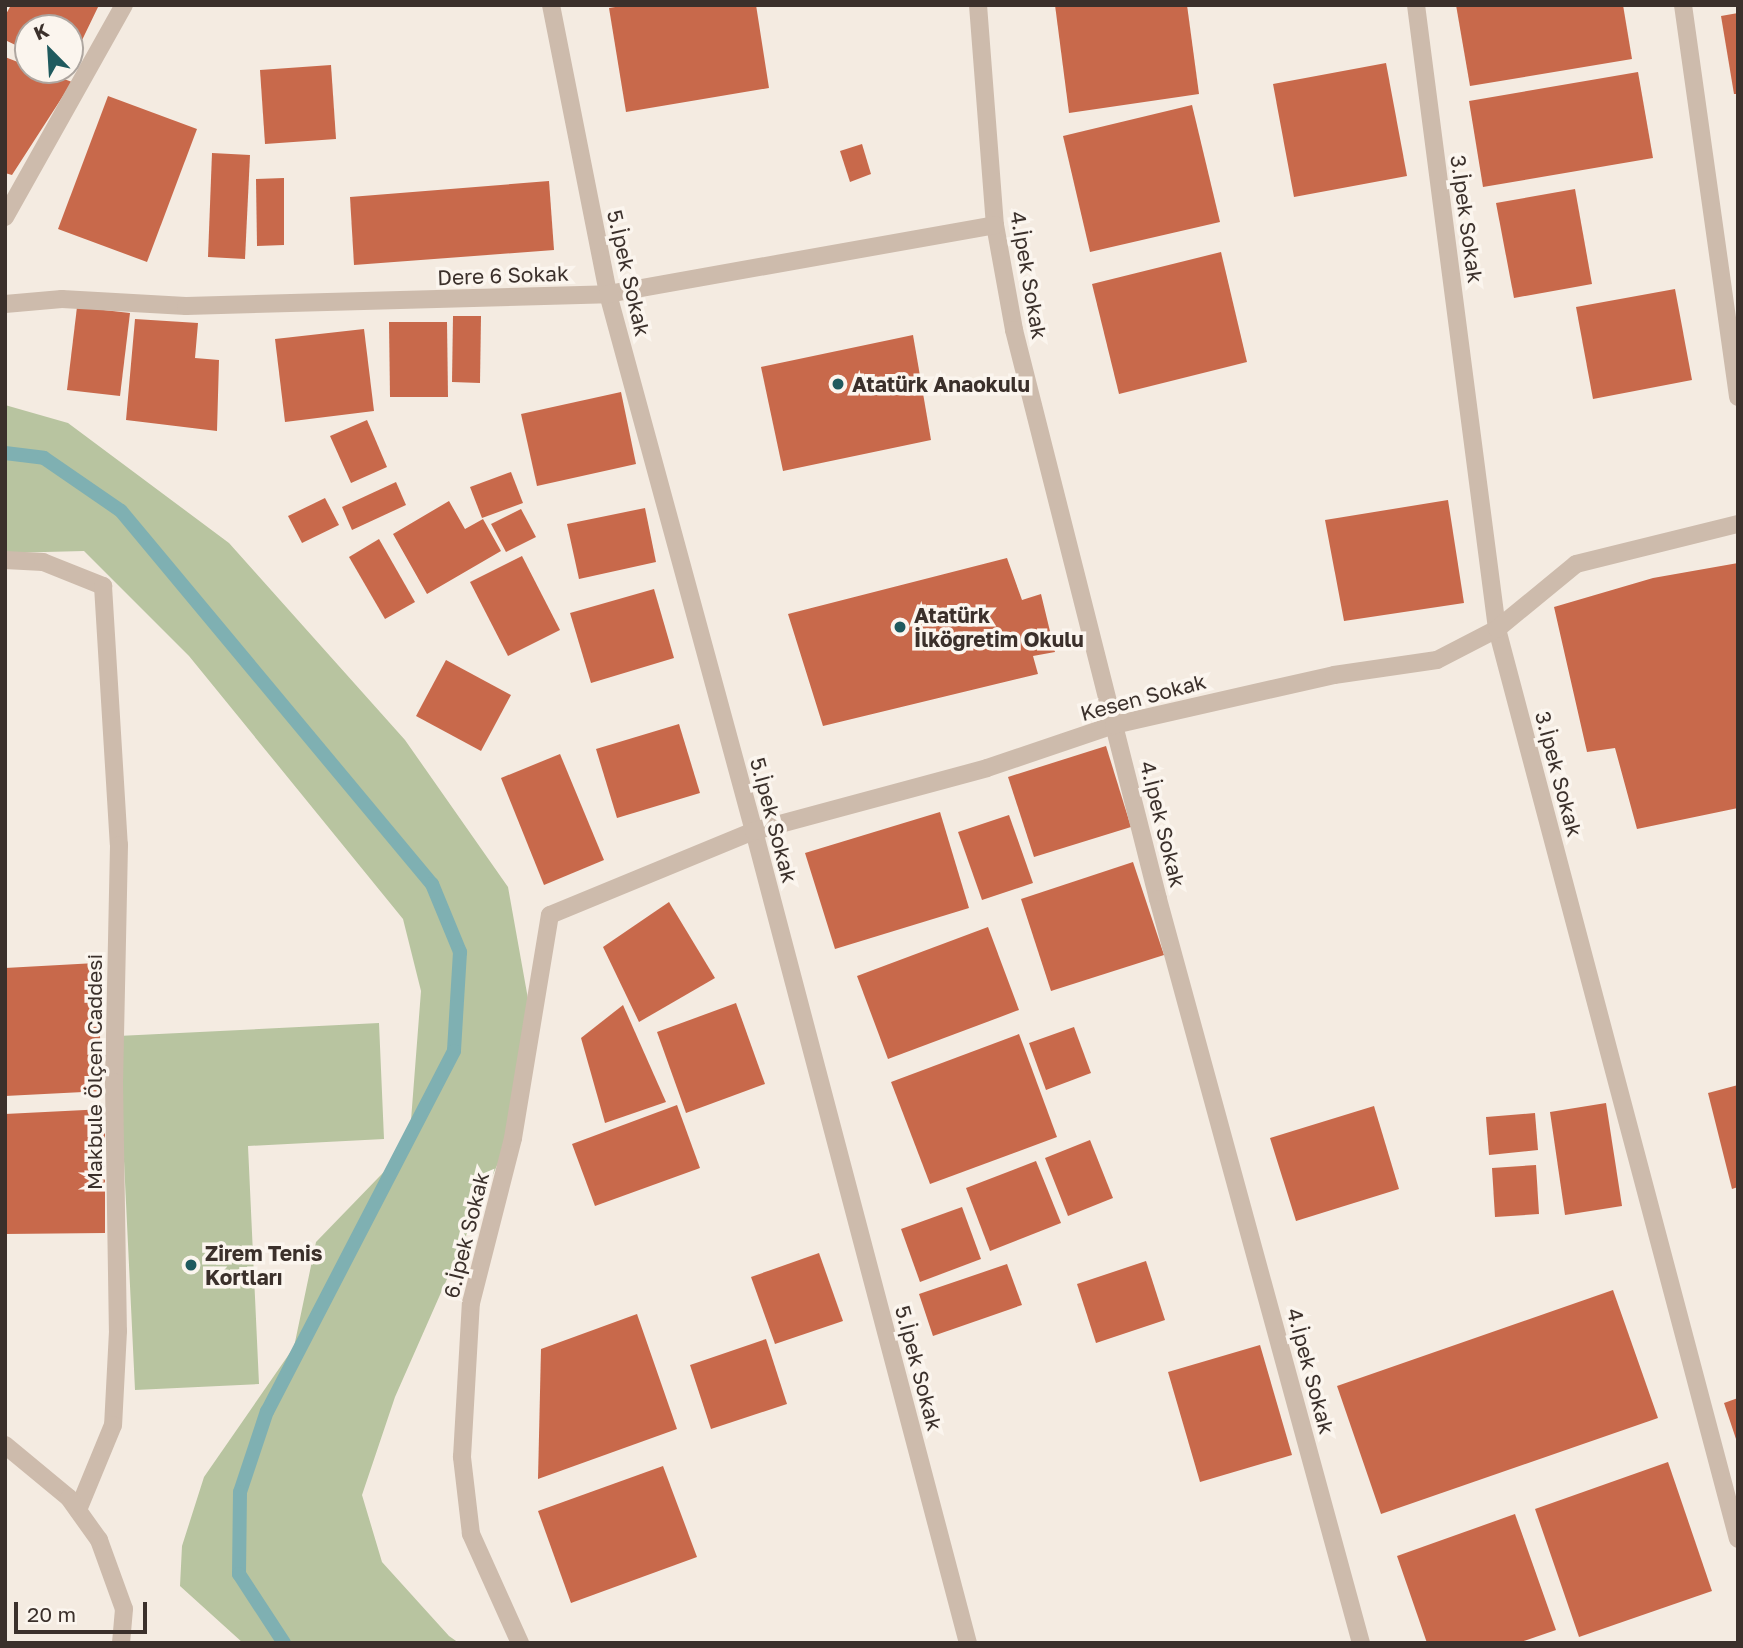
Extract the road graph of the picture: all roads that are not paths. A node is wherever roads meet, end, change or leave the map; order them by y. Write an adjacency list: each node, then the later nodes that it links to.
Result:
1 (124, 5): 6 (street)
2 (551, 5): 8 (street, 5.İpek Sokak)
3 (978, 5): 7 (street, 4.İpek Sokak)
4 (1416, 5): 13 (street, 3.İpek Sokak)
5 (1682, 5): 10 (street)
6 (5, 217)
7 (995, 225): 8 (street, Dere 6 Sokak); 14 (street, 4.İpek Sokak)
8 (608, 294): 9 (street, Dere 6 Sokak); 15 (street, 5.İpek Sokak)
9 (5, 304)
10 (1738, 397)
11 (1738, 524): 13 (street, Kesen Sokak)
12 (5, 560): 18 (street, Makbule Ölçen Caddesi)
13 (1497, 629): 14 (street, Kesen Sokak); 19 (street, 3.İpek Sokak)
14 (1114, 725): 15 (street, Kesen Sokak); 23 (street, 4.İpek Sokak)
15 (754, 831): 16 (street, Kesen Sokak); 22 (street, 5.İpek Sokak)
16 (550, 915): 21 (street, 6.İpek Sokak)
17 (5, 1445): 18 (street)
18 (78, 1510): 20 (street)
19 (1738, 1539)
20 (121, 1643)
21 (520, 1643)
22 (968, 1643)
23 (1361, 1643)

